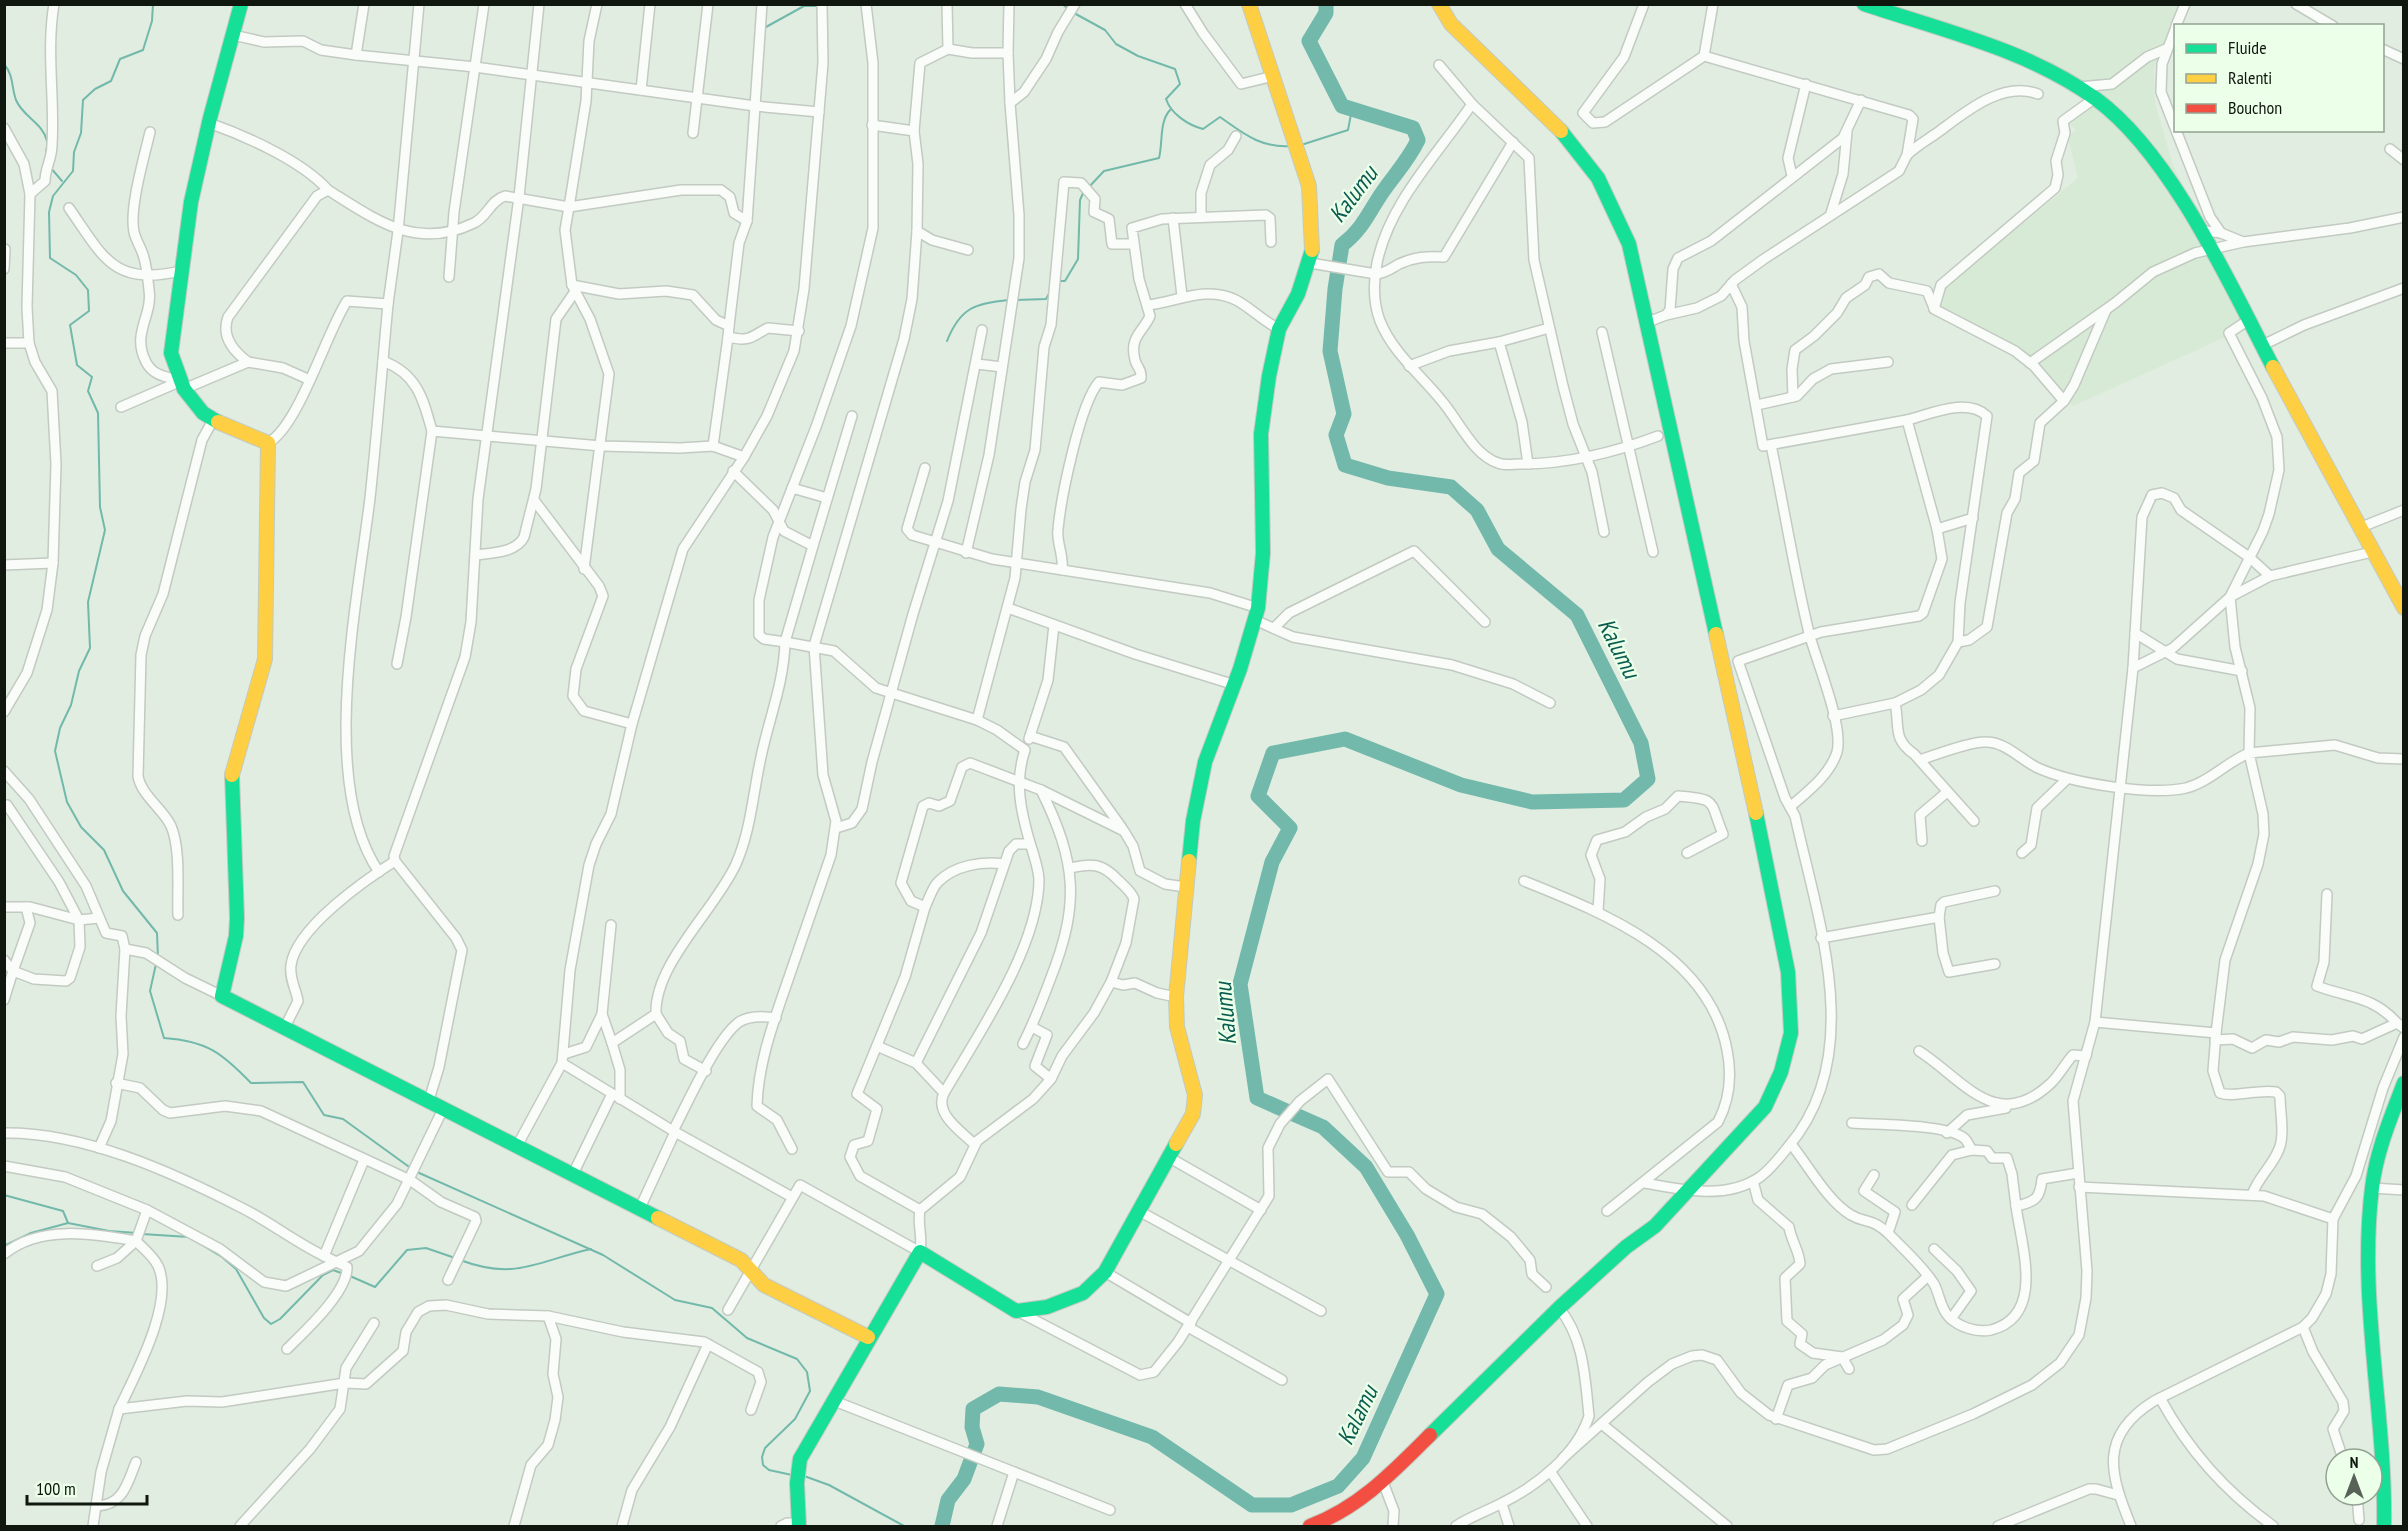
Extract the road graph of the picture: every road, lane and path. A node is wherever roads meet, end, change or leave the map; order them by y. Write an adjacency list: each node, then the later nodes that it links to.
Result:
1 (54, 4): 68 (street)
2 (241, 4): 27 (main road)
3 (364, 4): 32 (street)
4 (419, 4): 35 (street)
5 (484, 4): 37 (street)
6 (539, 4): 38 (street)
7 (597, 4): 40 (street)
8 (650, 4): 43 (street)
9 (708, 4): 45 (street)
10 (762, 4): 50 (street)
11 (866, 4): 53 (street)
12 (947, 4): 28 (street)
13 (1009, 4): 31 (street)
14 (1185, 4): 39 (street)
15 (1249, 4): 39 (main road)
16 (1439, 4): 106 (main road)
17 (1644, 4): 33 (street)
18 (1713, 4): 33 (street)
19 (1864, 4): 42 (main road)
20 (2185, 4): 24 (street)
21 (2296, 4): 25 (street)
22 (822, 8): 51 (street)
23 (1072, 9): 48 (street)
24 (2177, 24)
25 (2330, 24)
26 (2174, 31): 29 (street)
27 (233, 35): 32 (street); 52 (main road)
28 (948, 49): 31 (street); 56 (street)
29 (2166, 49): 42 (street); 54 (street)
30 (2384, 50): 34 (street)
31 (1008, 53): 48 (street)
32 (356, 55): 35 (street)
33 (1704, 56): 41 (street)
34 (2403, 59)
35 (413, 62): 37 (street); 78 (street)
36 (1439, 66): 49 (street)
37 (475, 68): 38 (street); 79 (street)
38 (532, 75): 40 (street); 69 (street)
39 (1274, 76): 88 (main road)
40 (586, 82): 43 (street); 70 (street)
41 (1806, 84): 47 (street); 66 (street)
42 (2076, 87): 46 (main road)
43 (641, 90): 45 (street)
44 (2038, 94): 64 (street)
45 (698, 98): 50 (street); 60 (street)
46 (2095, 98): 77 (main road); 97 (street)
47 (1861, 100): 58 (street); 64 (street)
48 (1010, 103): 124 (street)
49 (1472, 104): 62 (street); 91 (street)
50 (755, 106): 51 (street); 76 (street)
51 (819, 112): 111 (street)
52 (209, 123): 67 (street); 90 (main road)
53 (872, 125): 56 (street); 148 (street)
54 (2174, 128)
55 (4, 129): 68 (street)
56 (914, 131): 80 (street)
57 (150, 132): 92 (street)
58 (1847, 132): 66 (street); 72 (street)
59 (2176, 132): 81 (street)
60 (693, 133)
61 (1236, 136): 73 (street)
62 (1513, 142): 91 (street); 108 (street)
63 (2390, 149): 65 (street)
64 (1907, 155): 72 (street)
65 (2403, 160)
66 (1792, 176): 104 (street)
67 (328, 190): 78 (street); 119 (street)
68 (30, 194): 116 (street)
69 (519, 197): 70 (street); 79 (street); 135 (street)
70 (568, 207): 76 (street); 96 (street)
71 (69, 208): 92 (street)
72 (1831, 213): 94 (street)
73 (1201, 217): 75 (street); 82 (street)
74 (2403, 217): 83 (street)
75 (1173, 218): 84 (street); 99 (street)
76 (747, 221): 107 (street)
77 (2199, 230): 81 (street); 86 (main road)
78 (398, 231): 79 (street); 100 (street)
79 (453, 231): 93 (street)
80 (917, 231): 87 (street); 181 (street)
81 (2221, 233): 83 (street)
82 (1271, 242)
83 (2243, 242): 86 (street)
84 (1133, 244): 101 (street); 165 (street)
85 (5, 249): 89 (street)
86 (2209, 249): 103 (street); 105 (main road)
87 (968, 250)
88 (1310, 263): 91 (street); 109 (main road)
89 (4, 269)
90 (181, 271): 92 (street); 126 (main road)
91 (1376, 274): 123 (street)
92 (146, 276): 126 (street)
93 (449, 277)
94 (1731, 284): 104 (street); 129 (street)
95 (2403, 288): 117 (street)
96 (573, 289): 107 (street); 137 (street); 140 (street)
97 (1938, 289): 98 (street); 102 (street)
98 (1927, 291): 102 (street); 127 (street)
99 (1182, 297): 101 (street); 109 (street)
100 (388, 304): 118 (street); 125 (street)
101 (1148, 305): 168 (street)
102 (1934, 309): 121 (street)
103 (2106, 310): 121 (street); 128 (street)
104 (1666, 315): 106 (street)
105 (2250, 319): 117 (main road); 163 (street)
106 (1648, 321): 287 (main road)
107 (729, 326): 113 (street)
108 (1549, 328): 114 (street); 144 (street)
109 (1279, 329): 173 (main road)
110 (982, 330): 122 (street)
111 (799, 331): 113 (street); 143 (street)
112 (1602, 332): 142 (street)
113 (729, 337): 141 (street)
114 (1499, 342): 123 (street); 145 (street)
115 (4, 343): 116 (street)
116 (28, 343): 164 (street)
117 (2263, 345): 154 (main road)
118 (383, 361): 134 (street); 217 (street)
119 (248, 362): 125 (street); 126 (street)
120 (1888, 362): 127 (street)
121 (2030, 363): 128 (street)
122 (977, 364): 124 (street); 157 (street)
123 (1409, 366): 145 (street)
124 (1002, 367): 159 (street)
125 (310, 380): 138 (street)
126 (183, 385): 130 (street); 132 (main road)
127 (1793, 397): 129 (street)
128 (2064, 401): 180 (street)
129 (1757, 405): 139 (street)
130 (121, 407)
131 (852, 416): 149 (street)
132 (213, 420): 138 (main road); 226 (street)
133 (1907, 420): 139 (street); 152 (street); 155 (street)
134 (432, 431): 135 (street); 183 (street)
135 (486, 435): 137 (street); 162 (street)
136 (1658, 436): 142 (street)
137 (542, 440): 140 (street); 150 (street)
138 (268, 443): 237 (main road)
139 (1771, 445): 178 (street)
140 (602, 446): 141 (street); 167 (street)
141 (713, 446): 143 (street)
142 (1631, 447): 144 (street); 160 (street)
143 (744, 457): 147 (street)
144 (1587, 457): 145 (street); 156 (street)
145 (1528, 464)
146 (925, 468): 157 (street)
147 (733, 471): 153 (street); 193 (street)
148 (792, 488): 149 (street); 153 (street)
149 (827, 498): 158 (street)
150 (534, 500): 162 (street); 167 (street)
151 (2403, 510): 154 (street)
152 (1973, 518): 155 (street); 180 (street)
153 (779, 523): 158 (street); 179 (street)
154 (2359, 528): 161 (main road)
155 (1937, 529): 178 (street)
156 (1604, 532)
157 (935, 542): 159 (street); 187 (street)
158 (813, 546): 179 (street)
159 (966, 552): 165 (street)
160 (1653, 552)
161 (2372, 552): 169 (street); 172 (main road)
162 (475, 555): 214 (street)
163 (2250, 557): 169 (street); 170 (street); 177 (street)
164 (53, 563): 166 (street); 190 (street)
165 (1017, 564): 168 (street); 171 (street)
166 (4, 565)
167 (584, 569): 193 (street)
168 (1062, 570): 173 (street)
169 (2270, 576): 170 (street)
170 (2230, 597): 182 (street); 185 (street)
171 (1008, 608): 175 (street); 192 (street)
172 (2403, 608)
173 (1256, 614): 176 (street); 186 (main road)
174 (1485, 622): 176 (street)
175 (1054, 625): 186 (street); 194 (street)
176 (1274, 628): 188 (street)
177 (2135, 633): 182 (street); 184 (street)
178 (1810, 635): 191 (street); 206 (street)
179 (785, 642): 181 (street); 241 (street)
180 (1958, 642): 189 (street)
181 (814, 646): 187 (street); 208 (street)
182 (2164, 652): 184 (street); 185 (street)
183 (397, 664)
184 (2133, 668): 202 (street)
185 (2242, 671): 196 (street)
186 (1234, 685): 219 (main road)
187 (892, 694): 192 (street); 208 (street)
188 (1550, 703)
189 (1895, 703): 191 (street); 198 (street)
190 (4, 712)
191 (1833, 716): 206 (street)
192 (977, 720): 195 (street)
193 (632, 724): 254 (street)
194 (1030, 736): 195 (street); 209 (street)
195 (1025, 750): 201 (street)
196 (2250, 753): 197 (street); 202 (street); 247 (street)
197 (2403, 759)
198 (1920, 760): 200 (street); 204 (street)
199 (4, 771): 228 (street)
200 (2067, 779): 202 (street); 212 (street)
201 (1020, 781): 203 (street); 211 (street); 224 (street)
202 (2121, 786): 243 (street)
203 (1041, 790): 209 (street); 216 (street)
204 (1946, 792): 207 (street); 210 (street)
205 (7, 805): 229 (street)
206 (1790, 807): 231 (street)
207 (1974, 821)
208 (836, 828): 242 (street)
209 (1124, 831): 219 (street)
210 (1922, 841)
211 (1030, 844): 215 (street); 260 (street)
212 (2022, 853)
213 (1687, 854): 225 (street)
214 (395, 861): 217 (street); 262 (street)
215 (1004, 864): 224 (street); 255 (street)
216 (1070, 868): 236 (street); 245 (street)
217 (379, 872): 246 (street)
218 (1524, 881): 225 (street)
219 (1185, 887): 238 (main road)
220 (1995, 891): 227 (street)
221 (2327, 894): 244 (street)
222 (4, 907): 223 (street)
223 (26, 907): 229 (street); 235 (street)
224 (925, 907): 252 (street)
225 (1599, 911): 283 (street)
226 (178, 915)
227 (1939, 917): 231 (street); 234 (street)
228 (99, 918): 229 (street); 232 (street)
229 (79, 920): 235 (street)
230 (611, 925): 240 (street)
231 (1821, 938): 270 (street)
232 (125, 950): 237 (street); 258 (street)
233 (4, 960): 235 (street)
234 (1995, 964)
235 (13, 971): 239 (street)
236 (1110, 981): 238 (street); 257 (street)
237 (222, 996): 246 (main road)
238 (1176, 997): 275 (main road)
239 (4, 1000)
240 (602, 1014): 249 (street); 254 (street)
241 (656, 1014): 249 (street); 256 (street)
242 (776, 1018): 256 (street); 273 (street)
243 (2096, 1022): 247 (street); 251 (street)
244 (2400, 1025): 247 (street)
245 (1032, 1027): 250 (street); 257 (street)
246 (284, 1029): 262 (main road)
247 (2216, 1037): 288 (street)
248 (2403, 1037): 298 (street)
249 (612, 1043): 261 (street)
250 (1023, 1044)
251 (2090, 1044): 263 (street); 278 (street)
252 (877, 1046): 255 (street); 294 (street)
253 (1919, 1051): 263 (street)
254 (563, 1059): 261 (street); 271 (street)
255 (916, 1063): 260 (street)
256 (706, 1071): 266 (street)
257 (1051, 1079): 269 (street)
258 (116, 1083): 272 (street); 276 (street)
259 (2403, 1083): 285 (main road)
260 (944, 1094): 269 (street)
261 (616, 1096): 266 (street); 279 (street)
262 (429, 1100): 264 (main road)
263 (2012, 1106): 268 (street)
264 (443, 1108): 271 (main road); 281 (street)
265 (1852, 1123): 268 (street)
266 (674, 1131): 289 (street); 292 (street)
267 (4, 1133): 272 (street)
268 (1947, 1133): 274 (street)
269 (974, 1144): 294 (street)
270 (1791, 1144): 282 (street); 299 (street)
271 (517, 1146): 279 (main road)
272 (99, 1148): 304 (street)
273 (792, 1149)
274 (1972, 1150): 290 (street); 291 (street)
275 (1170, 1158): 295 (main road); 296 (street)
276 (364, 1160): 281 (street); 304 (street)
277 (4, 1166): 293 (street)
278 (2078, 1173): 284 (street); 291 (street)
279 (573, 1174): 292 (main road)
280 (1874, 1175): 299 (street)
281 (411, 1178): 306 (street); 311 (street)
282 (1753, 1181): 287 (street); 325 (street)
283 (1645, 1183): 287 (street); 297 (street)
284 (2079, 1186): 288 (street); 333 (street)
285 (2372, 1188): 286 (street); 364 (main road)
286 (2403, 1190)
287 (1689, 1192): 313 (main road)
288 (2252, 1195): 298 (street)
289 (792, 1197): 302 (street); 308 (street)
290 (1911, 1205)
291 (2016, 1206): 318 (street)
292 (640, 1208): 308 (main road)
293 (147, 1210): 300 (street); 306 (street)
294 (920, 1210): 302 (street)
295 (1139, 1210): 305 (street); 309 (main road)
296 (1261, 1210): 305 (street); 312 (street)
297 (1607, 1211)
298 (2333, 1219): 321 (street)
299 (1888, 1233): 310 (street)
300 (138, 1236): 303 (street); 307 (street); 331 (street)
301 (1934, 1249): 318 (street)
302 (920, 1252): 315 (main road); 322 (main road)
303 (4, 1254)
304 (324, 1256): 306 (street)
305 (1228, 1262): 316 (street); 320 (street)
306 (338, 1263): 324 (street)
307 (97, 1266)
308 (751, 1270): 314 (street); 322 (main road)
309 (1105, 1272): 315 (main road); 320 (street)
310 (1928, 1276): 318 (street); 325 (street)
311 (448, 1280)
312 (1546, 1287)
313 (1559, 1308): 336 (street); 340 (main road)
314 (728, 1310)
315 (1016, 1311): 320 (street)
316 (1321, 1311)
317 (548, 1316): 323 (street); 328 (street); 351 (street)
318 (1951, 1319)
319 (374, 1323): 328 (street)
320 (1190, 1325): 327 (street)
321 (2303, 1328): 329 (street); 335 (street)
322 (868, 1337): 330 (main road)
323 (708, 1344): 332 (street); 352 (street)
324 (287, 1349)
325 (1842, 1357): 326 (street); 333 (street)
326 (1849, 1369)
327 (1282, 1380)
328 (345, 1383): 331 (street); 350 (street)
329 (2160, 1398): 341 (street); 363 (street)
330 (832, 1400): 339 (street); 348 (main road)
331 (119, 1408): 343 (street)
332 (750, 1410)
333 (1776, 1419): 334 (street)
334 (1603, 1425): 336 (street); 360 (street)
335 (2339, 1447)
336 (1563, 1458): 338 (street)
337 (136, 1462): 343 (street)
338 (1550, 1471): 342 (street); 359 (street)
339 (1014, 1472): 345 (street); 354 (street)
340 (1383, 1482): 355 (main road); 356 (street)
341 (2118, 1495): 347 (street); 362 (street)
342 (1502, 1504): 357 (street); 358 (street)
343 (97, 1506): 349 (street)
344 (2358, 1507): 346 (street)
345 (1110, 1510)
346 (2359, 1520)
347 (2015, 1523): 361 (street)
348 (799, 1525): 353 (street)
349 (93, 1527)
350 (240, 1527)
351 (514, 1527)
352 (621, 1527)
353 (781, 1527)
354 (997, 1527)
355 (1310, 1527)
356 (1393, 1527)
357 (1456, 1527)
358 (1509, 1527)
359 (1587, 1527)
360 (1727, 1527)
361 (1998, 1527)
362 (2131, 1527)
363 (2273, 1527)
364 (2384, 1527)

